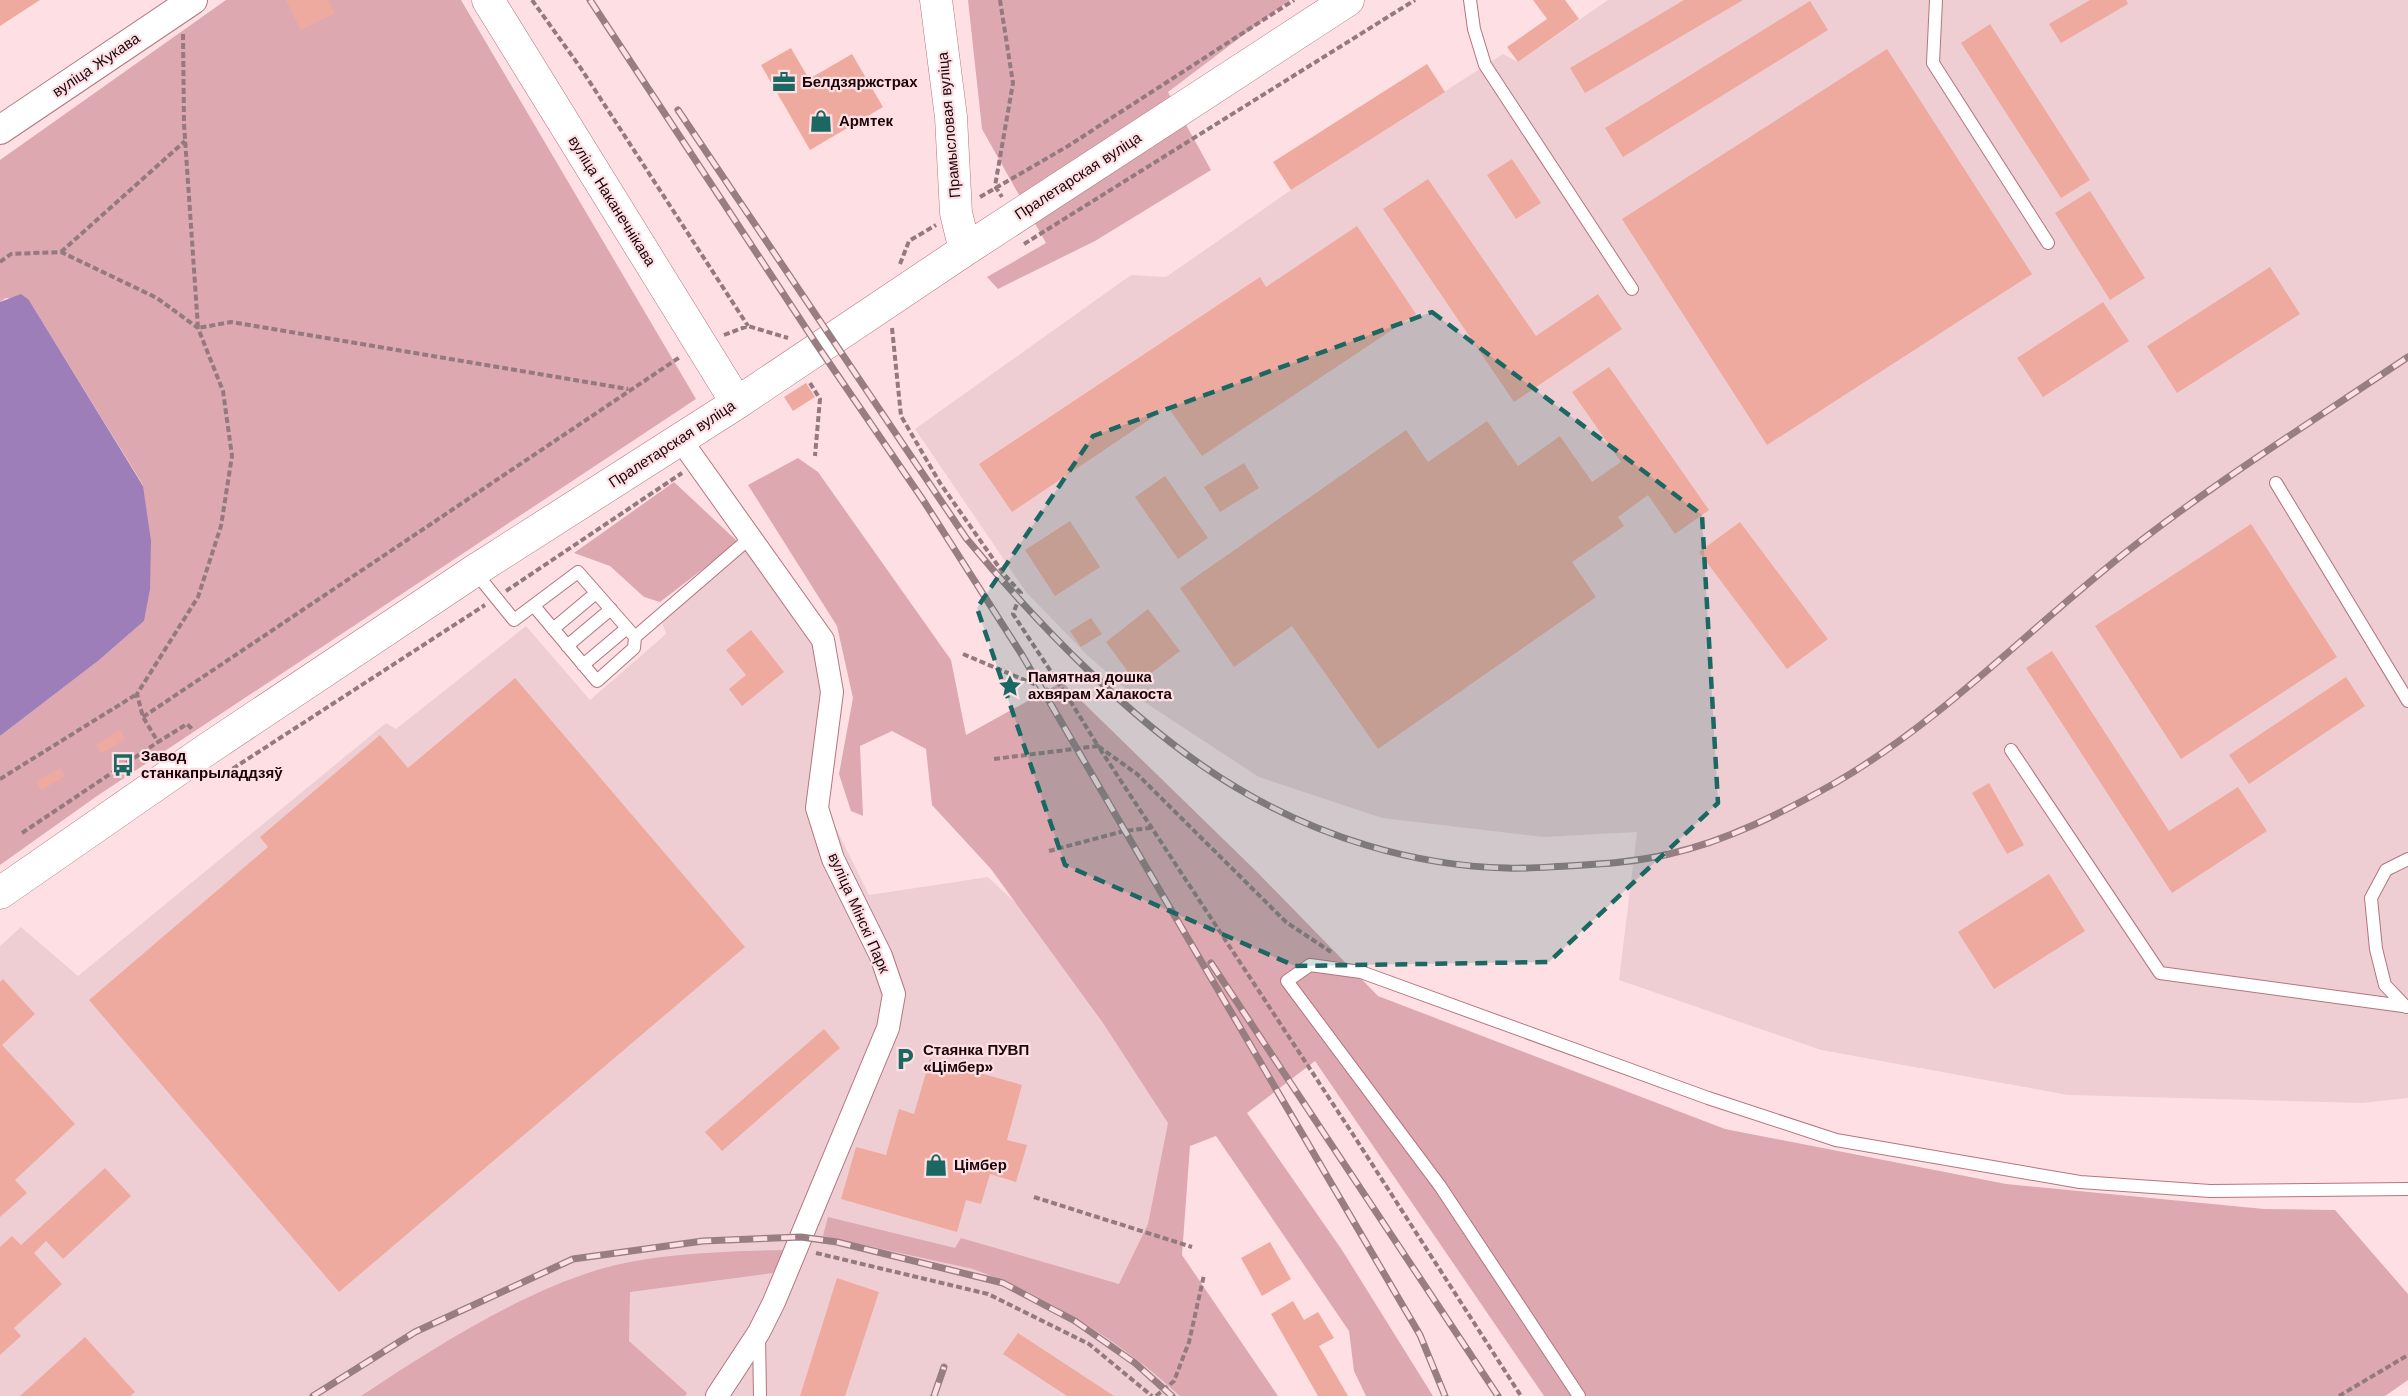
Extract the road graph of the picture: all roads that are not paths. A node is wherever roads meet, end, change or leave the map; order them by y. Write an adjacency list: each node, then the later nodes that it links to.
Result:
1 (488, 0): 11 (main road, вуліца Наканечнікава)
2 (936, 0): 9 (main road, Прамысловая вуліца)
3 (1348, 0): 9 (main road, Пралетарская вуліца)
4 (1470, 0): 10 (lane)
5 (1936, 0): 8 (lane)
6 (187, 3): 7 (street, вуліца Жукава)
7 (0, 130)
8 (2048, 243)
9 (965, 250): 11 (main road, Пралетарская вуліца)
10 (1632, 289)
11 (737, 403): 12 (main road, Пралетарская вуліца)
12 (689, 450): 14 (street, вуліца Мінскі Парк); 15 (main road, Пралетарская вуліца)
13 (2276, 483): 23 (lane)
14 (751, 537): 20 (lane); 29 (street, вуліца Мінскі Парк)
15 (474, 571): 17 (lane); 26 (main road, Пралетарская вуліца)
16 (596, 593): 17 (lane); 18 (lane); 19 (lane)
17 (534, 606): 19 (lane)
18 (611, 609): 20 (lane); 21 (lane)
19 (553, 629): 21 (lane)
20 (631, 632): 22 (lane); 22 (lane)
21 (567, 646): 22 (lane)
22 (584, 665)
23 (2408, 700)
24 (2011, 750): 27 (lane)
25 (2408, 859): 27 (lane)
26 (0, 893)
27 (2406, 1007)
28 (2408, 1189): 32 (lane)
29 (759, 1332): 30 (street, вуліца Мінскі Парк); 31 (lane)
30 (717, 1396)
31 (760, 1396)
32 (1579, 1396)

